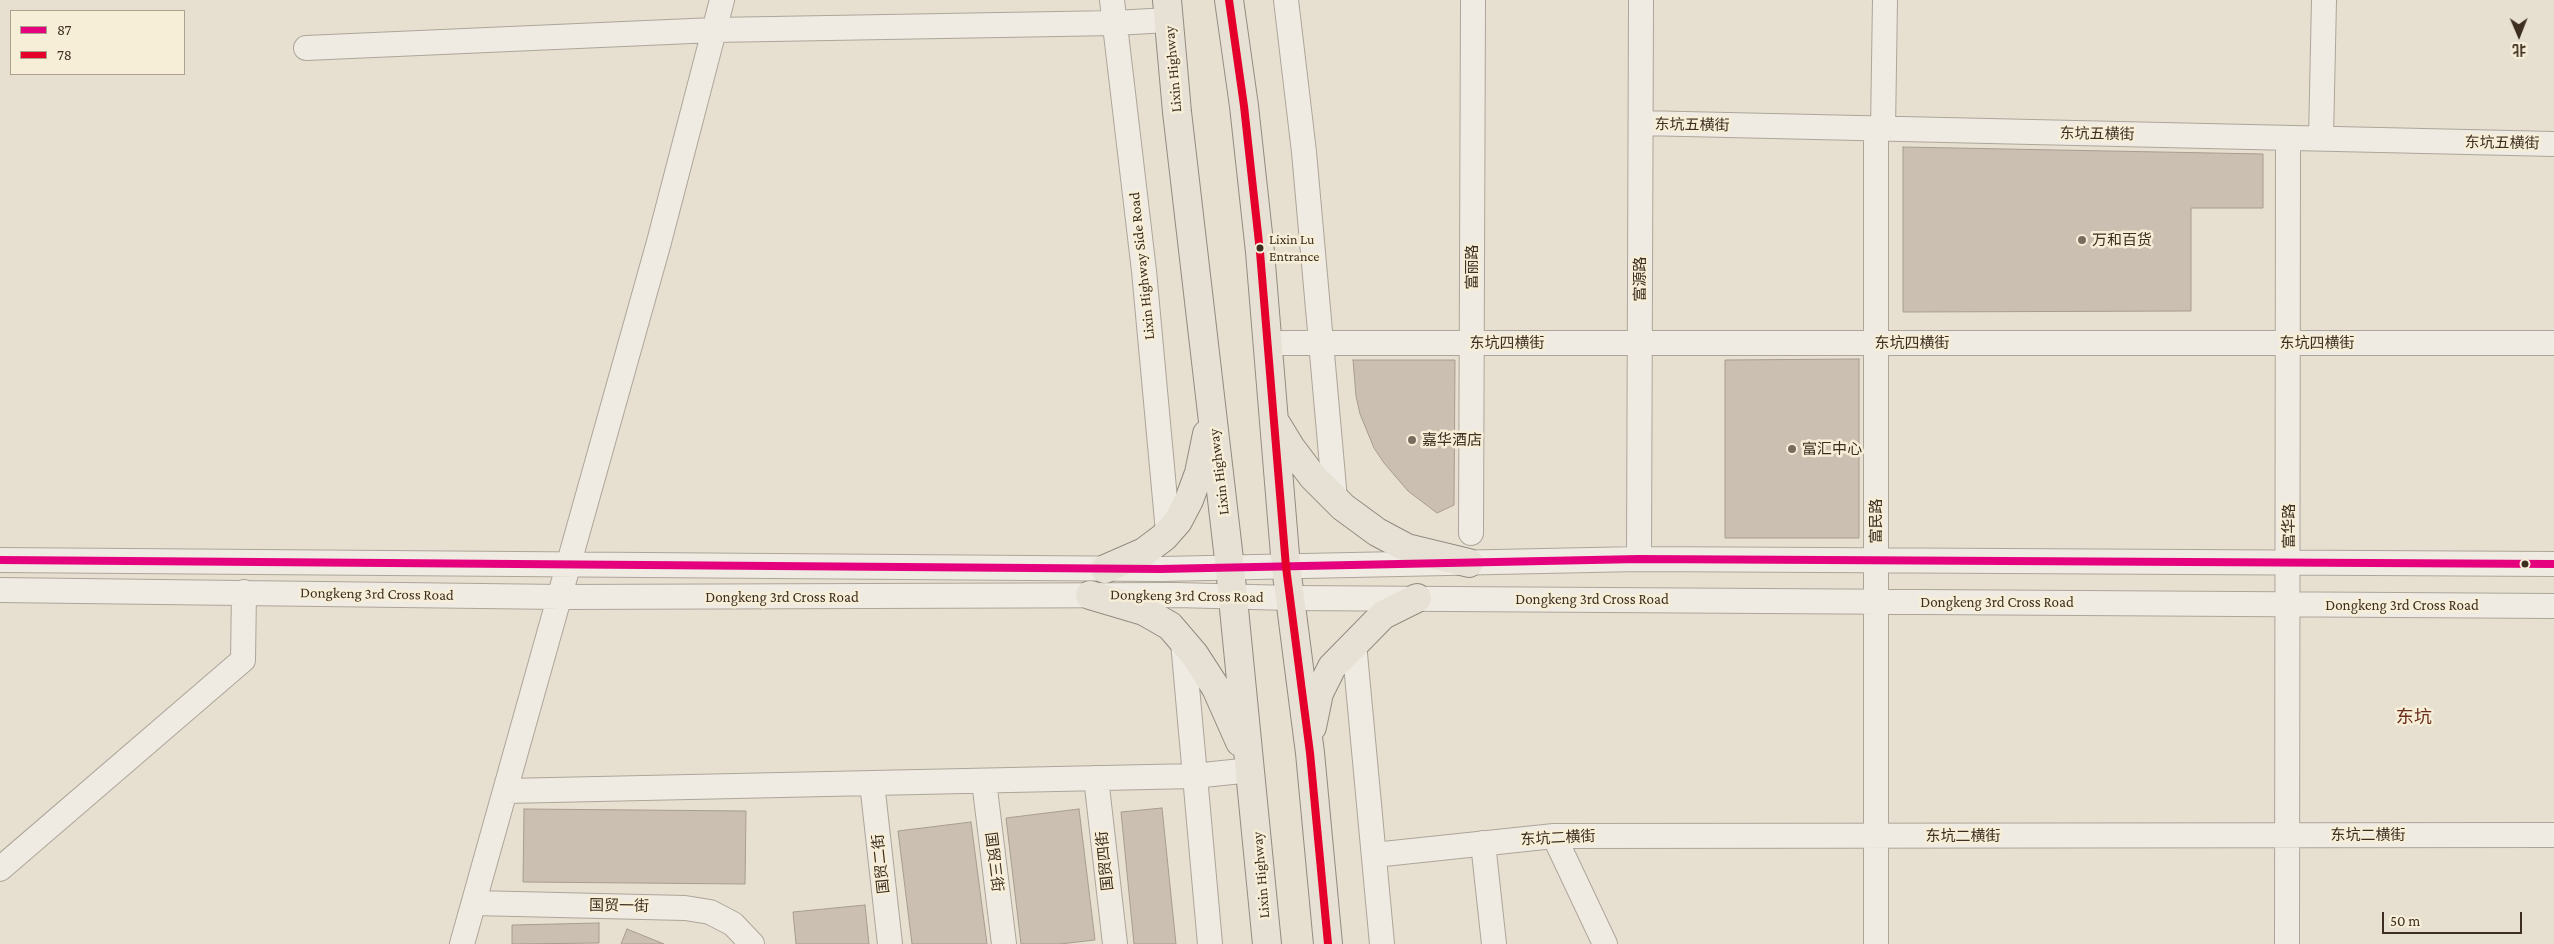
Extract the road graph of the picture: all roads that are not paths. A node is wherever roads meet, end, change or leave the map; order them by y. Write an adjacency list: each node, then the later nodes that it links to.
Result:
1 (722, 0): 11 (street)
2 (1112, 0): 10 (street, Lixin Highway Side Road)
3 (1229, 0): 19 (main road)
4 (1286, 0): 20 (street)
5 (1473, 0): 21 (street, 富丽路)
6 (1641, 0): 13 (street, 富源路)
7 (1885, 0): 14 (street, 富民路)
8 (2324, 0): 16 (street)
9 (1168, 10): 10 (street); 25 (main road, Lixin Highway)
10 (1115, 24): 11 (street); 28 (street, Lixin Highway Side Road)
11 (714, 30): 12 (street); 35 (street)
12 (306, 48)
13 (1640, 123): 14 (street, 东坑五横街); 22 (street, 富源路)
14 (1879, 129): 15 (street, 东坑五横街); 23 (street, 富民路)
15 (2288, 138): 16 (street, 东坑五横街); 24 (street, 富华路)
16 (2321, 138): 17 (street, 东坑五横街)
17 (2554, 144)
18 (2554, 342): 24 (street, 东坑四横街)
19 (1269, 343): 20 (street, 东坑四横街); 26 (main road)
20 (1321, 343): 21 (street, 东坑四横街); 27 (street)
21 (1472, 343): 22 (street, 东坑四横街); 29 (street, 富丽路)
22 (1640, 343): 23 (street, 东坑四横街); 30 (street, 富源路)
23 (1876, 343): 24 (street, 东坑四横街); 32 (street, 富民路)
24 (2288, 343): 33 (street, 富华路)
25 (1212, 413): 28 (main road); 38 (main road, Lixin Highway)
26 (1275, 423): 27 (main road); 37 (main road)
27 (1335, 499): 34 (main road)
28 (1168, 532): 39 (main road)
29 (1471, 533)
30 (1639, 559): 32 (street, Dongkeng 3rd Cross Road); 34 (street, Dongkeng 3rd Cross Road)
31 (0, 560): 35 (street, Dongkeng 3rd Cross Road)
32 (1876, 560): 33 (street, Dongkeng 3rd Cross Road); 47 (street, 富民路)
33 (2289, 562): 36 (street, Dongkeng 3rd Cross Road); 48 (street, 富华路)
34 (1469, 563): 37 (street, Dongkeng 3rd Cross Road)
35 (570, 564): 39 (street, Dongkeng 3rd Cross Road); 44 (street)
36 (2554, 564)
37 (1286, 567): 38 (street, Dongkeng 3rd Cross Road); 45 (main road)
38 (1230, 568): 39 (street, Dongkeng 3rd Cross Road); 43 (main road, Lixin Highway)
39 (1105, 569)
40 (0, 590): 41 (street, Dongkeng 3rd Cross Road)
41 (244, 592): 44 (street, Dongkeng 3rd Cross Road); 65 (street)
42 (1090, 595): 43 (street, Dongkeng 3rd Cross Road); 44 (street, Dongkeng 3rd Cross Road); 50 (main road)
43 (1233, 596): 45 (street, Dongkeng 3rd Cross Road); 53 (main road, Lixin Highway)
44 (561, 597): 58 (street)
45 (1290, 598): 46 (street, Dongkeng 3rd Cross Road); 52 (main road)
46 (1417, 598): 47 (street, Dongkeng 3rd Cross Road); 51 (main road)
47 (1876, 601): 48 (street, Dongkeng 3rd Cross Road); 62 (street, 富民路)
48 (2288, 604): 49 (street, Dongkeng 3rd Cross Road); 59 (street, 富华路)
49 (2554, 606)
50 (1184, 642): 53 (main road); 54 (street)
51 (1354, 643): 52 (main road); 64 (street)
52 (1308, 743): 74 (main road)
53 (1251, 770): 54 (street); 73 (main road, Lixin Highway)
54 (1194, 776): 55 (street); 72 (street)
55 (1096, 778): 56 (street); 71 (street, 国贸四街)
56 (984, 781): 57 (street); 70 (street, 国贸三街)
57 (872, 783): 58 (street); 69 (street, 国贸二街)
58 (506, 791): 66 (street)
59 (2288, 835): 60 (street, 东坑二横街); 62 (street, 东坑二横街); 79 (street, 富华路)
60 (2554, 835)
61 (1554, 836): 62 (street, 东坑二横街); 63 (street, 东坑二横街); 77 (street)
62 (1876, 836): 78 (street, 富民路)
63 (1483, 843): 64 (street, 东坑二横街); 76 (street)
64 (1374, 855): 75 (street)
65 (0, 870)
66 (474, 902): 67 (street); 68 (street, 国贸一街)
67 (462, 944)
68 (752, 944)
69 (890, 944)
70 (1004, 944)
71 (1115, 944)
72 (1210, 944)
73 (1267, 944)
74 (1328, 944)
75 (1382, 944)
76 (1494, 944)
77 (1605, 944)
78 (1876, 944)
79 (2287, 944)

